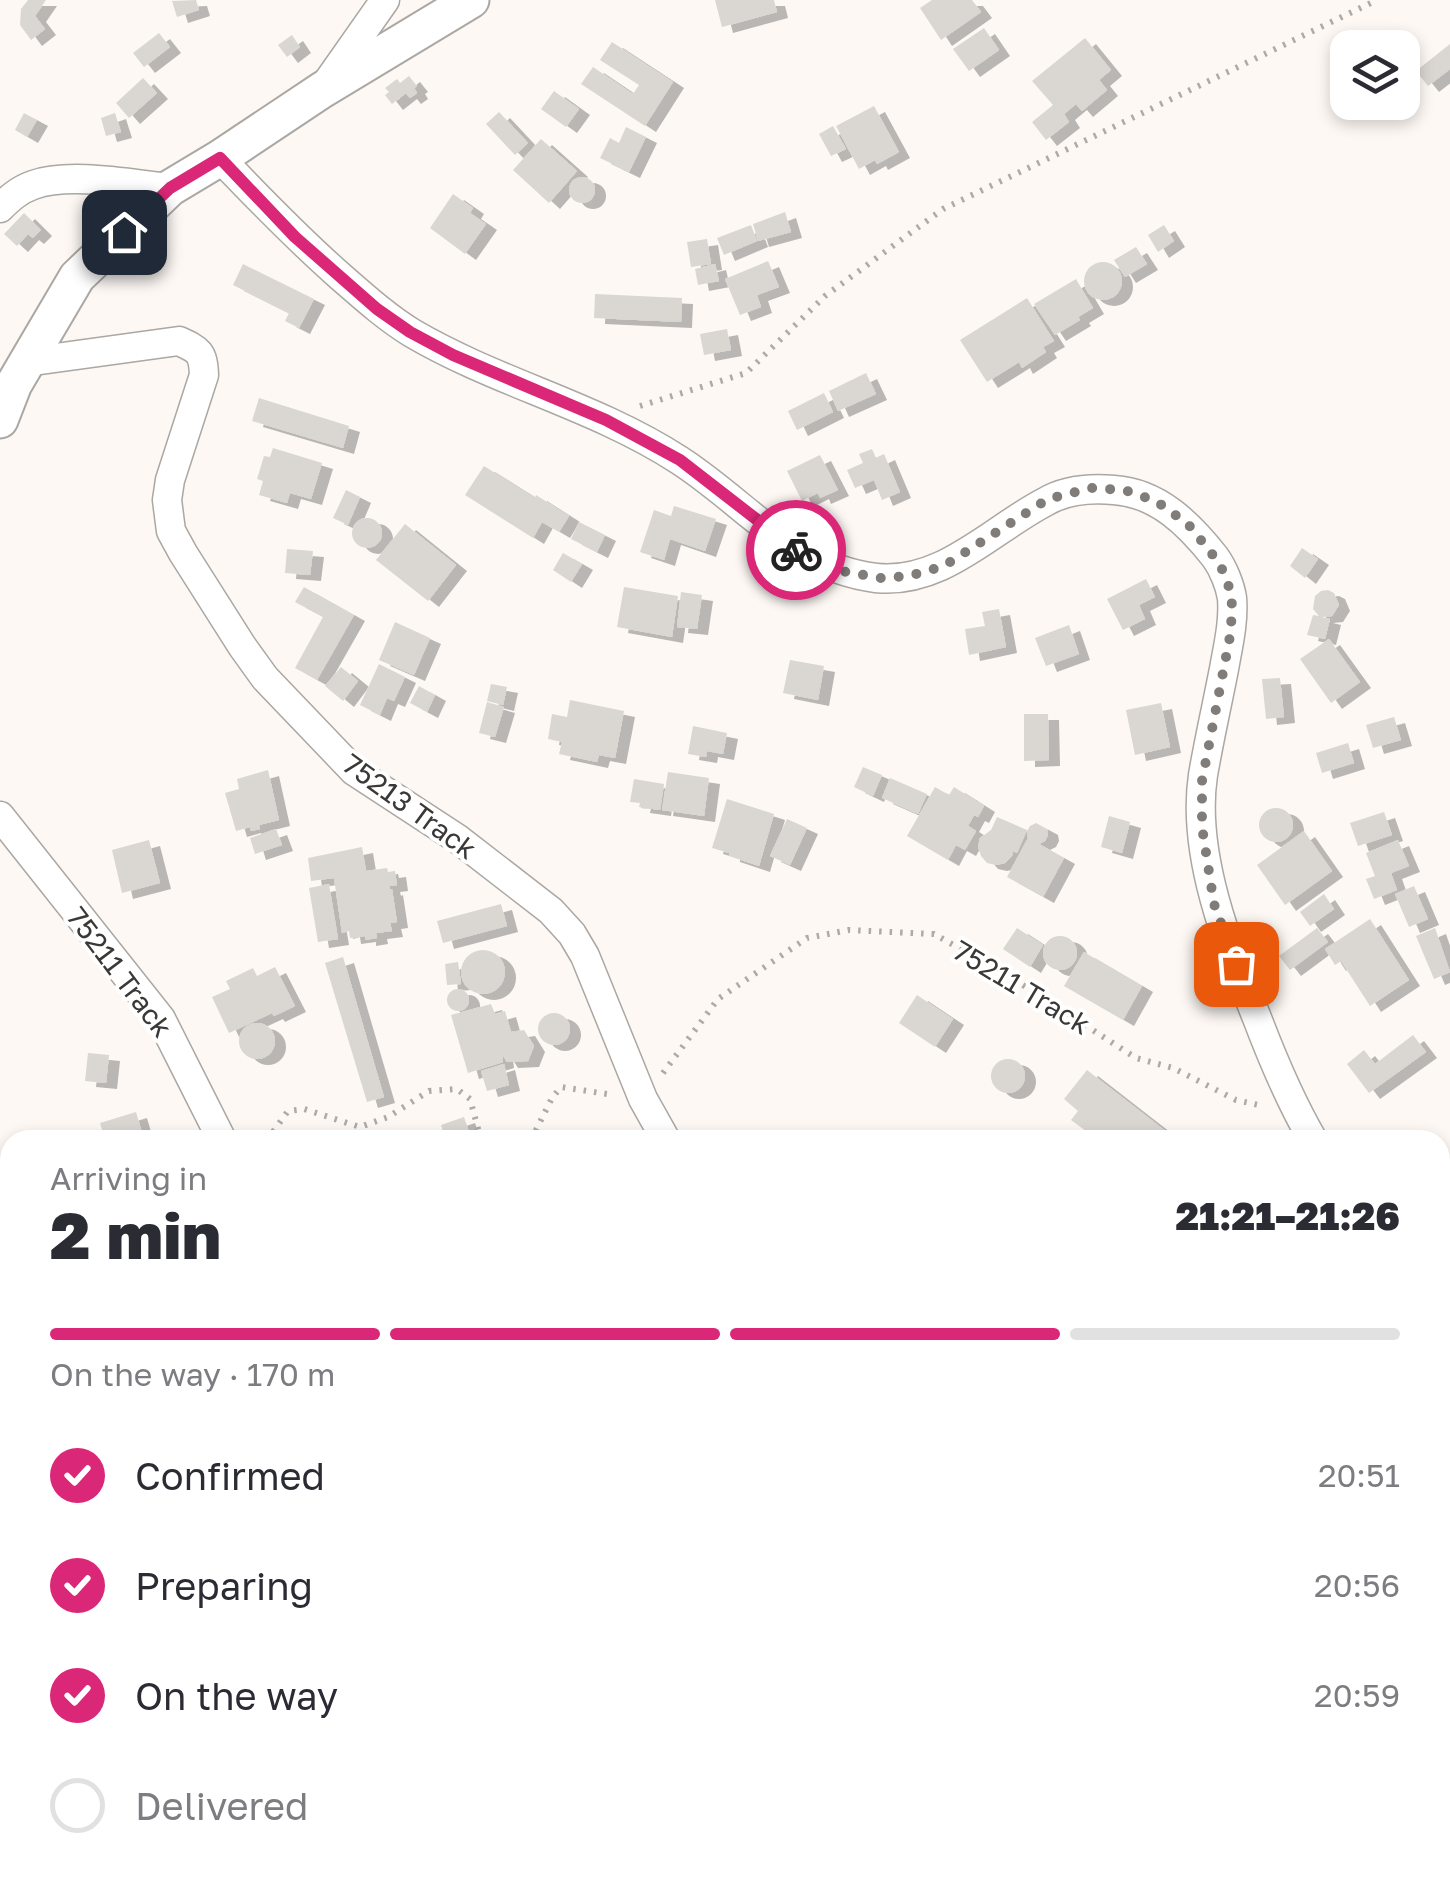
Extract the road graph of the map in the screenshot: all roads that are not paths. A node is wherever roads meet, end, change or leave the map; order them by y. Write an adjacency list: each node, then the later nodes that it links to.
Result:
1 (385, 0): 3 (street)
2 (472, 0): 3 (street)
3 (322, 90): 4 (street)
4 (220, 158): 5 (street); 12 (street)
5 (170, 188): 6 (street); 7 (street)
6 (0, 208)
7 (26, 362): 8 (street); 11 (street, 75213 Track)
8 (0, 420)
9 (0, 816): 10 (street, 75211 Track)
10 (217, 1130)
11 (660, 1130)
12 (1307, 1130)

